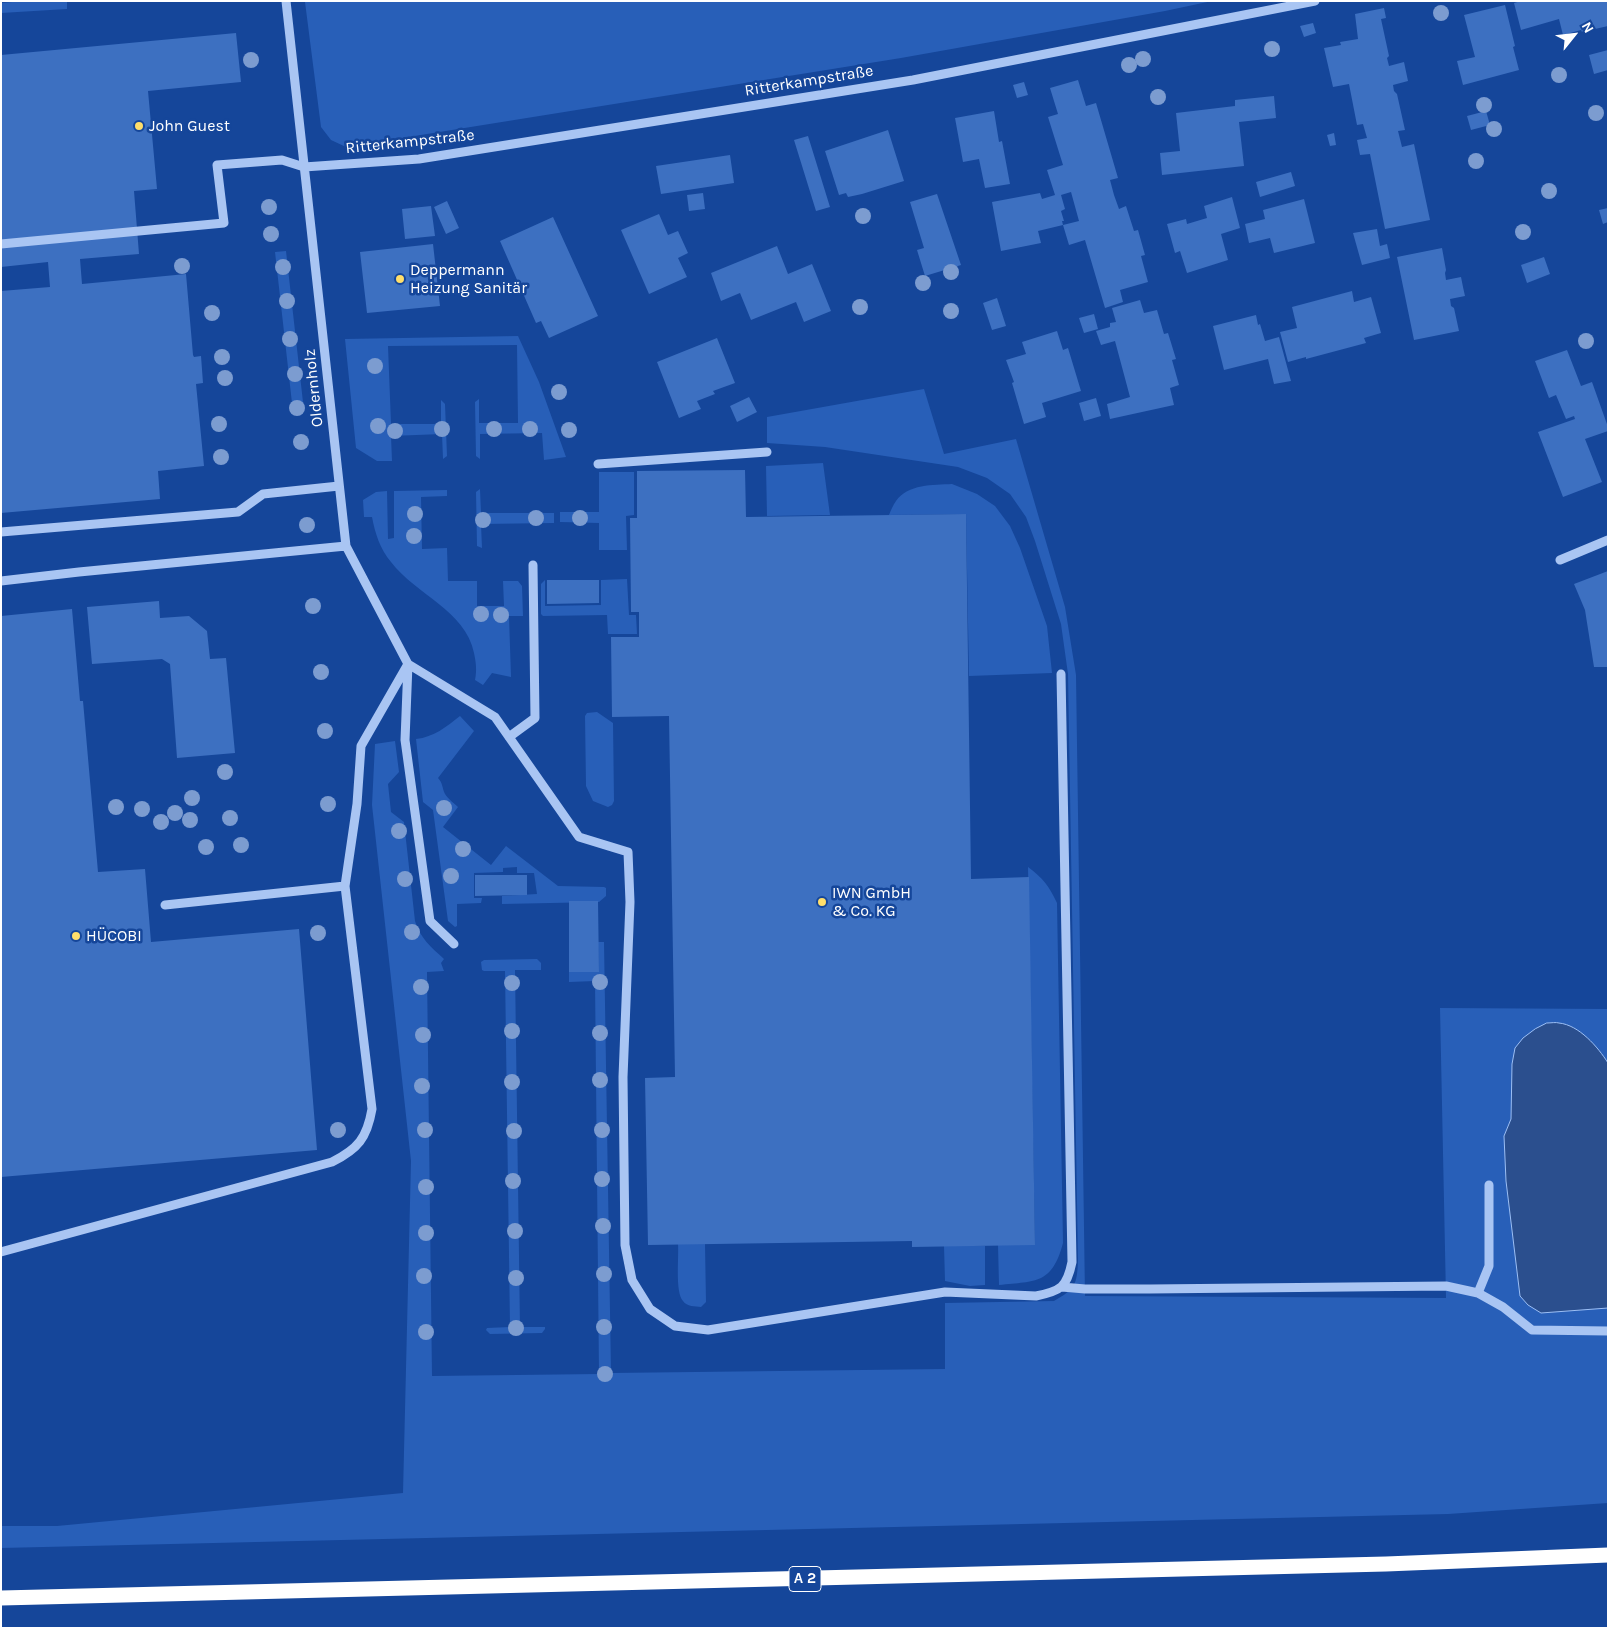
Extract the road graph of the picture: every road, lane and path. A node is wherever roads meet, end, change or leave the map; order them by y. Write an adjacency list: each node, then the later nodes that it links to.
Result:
1 (286, 1): 3 (street, Oldernholz)
2 (1315, 1): 3 (street, Ritterkampstraße)
3 (304, 168): 4 (street); 7 (street, Oldernholz)
4 (1, 244)
5 (767, 452): 6 (street)
6 (598, 464)
7 (339, 486): 8 (street); 10 (street, Oldernholz)
8 (1, 532)
9 (1608, 540): 11 (street)
10 (346, 546): 13 (street); 14 (street, Oldernholz)
11 (1560, 560)
12 (533, 565): 16 (street)
13 (1, 581)
14 (408, 664): 16 (street); 17 (street); 19 (street)
15 (1061, 674): 22 (street)
16 (509, 737): 22 (street)
17 (345, 886): 18 (street); 21 (street)
18 (165, 905)
19 (454, 944)
20 (1489, 1185): 23 (street)
21 (1, 1252)
22 (1062, 1287): 23 (street)
23 (1478, 1293): 24 (street)
24 (1608, 1331)
25 (1608, 1555): 26 (highway, A 2)
26 (1, 1598)

